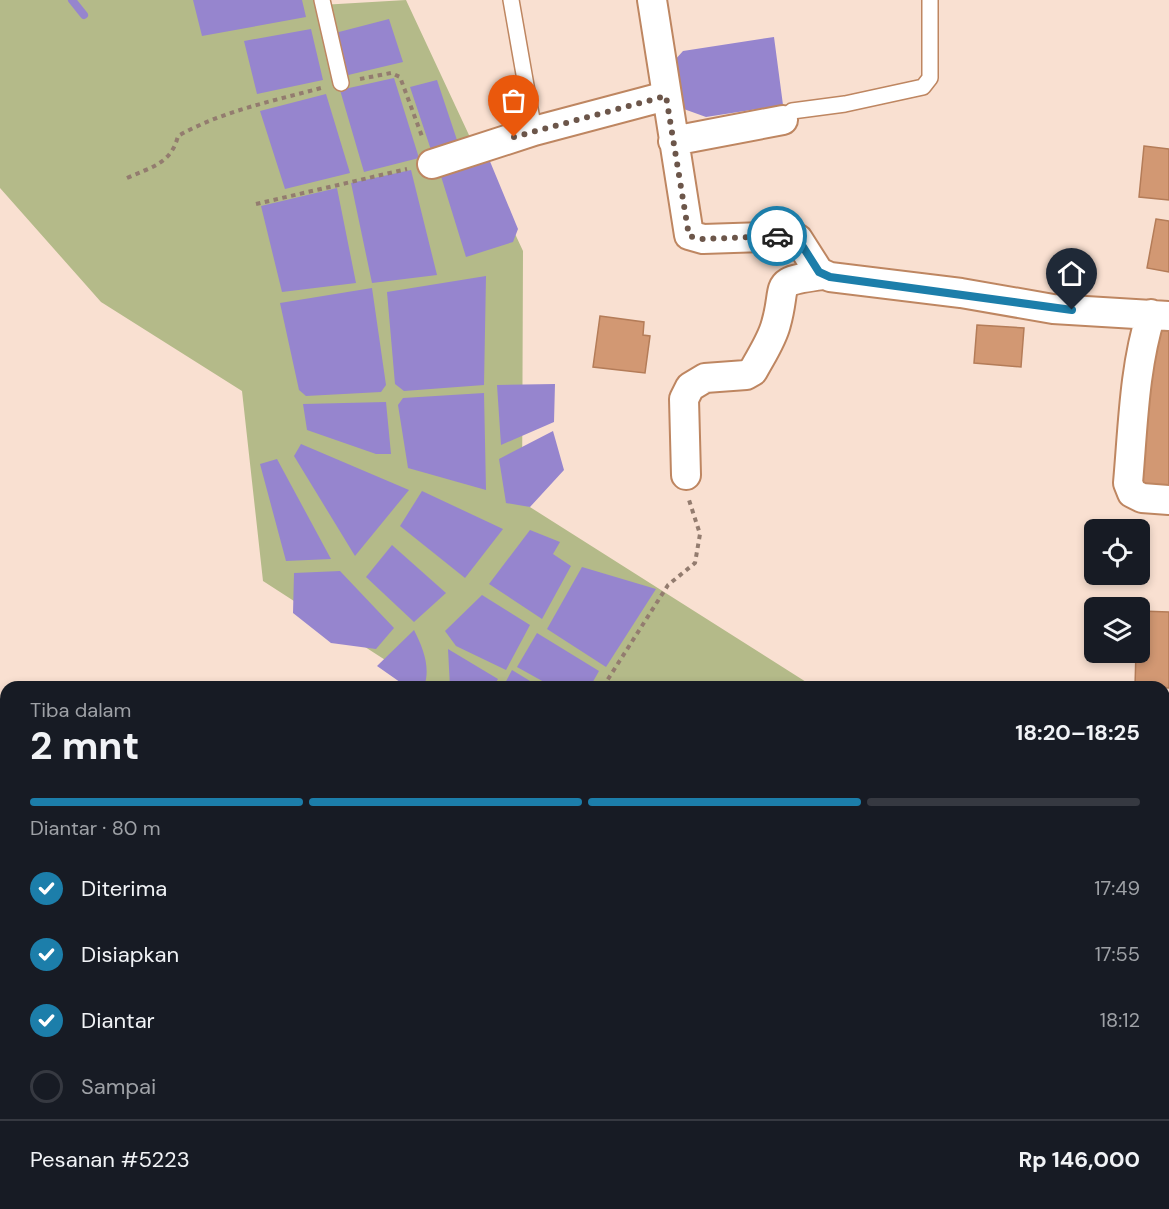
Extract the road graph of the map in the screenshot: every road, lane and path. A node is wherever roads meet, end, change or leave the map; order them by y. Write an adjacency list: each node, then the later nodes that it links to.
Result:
1 (321, 0): 5 (lane)
2 (511, 0): 8 (lane)
3 (652, 0): 6 (street)
4 (930, 0): 7 (lane)
5 (341, 83): 10 (path); 11 (path)
6 (666, 96): 8 (street); 9 (street)
7 (783, 120): 9 (street)
8 (534, 131): 10 (street)
9 (673, 141): 13 (street)
10 (432, 164): 12 (path)
11 (127, 178)
12 (256, 204)
13 (823, 275): 14 (street); 15 (street)
14 (1160, 315): 16 (street)
15 (686, 475): 17 (path)
16 (1169, 501)
17 (607, 681)

